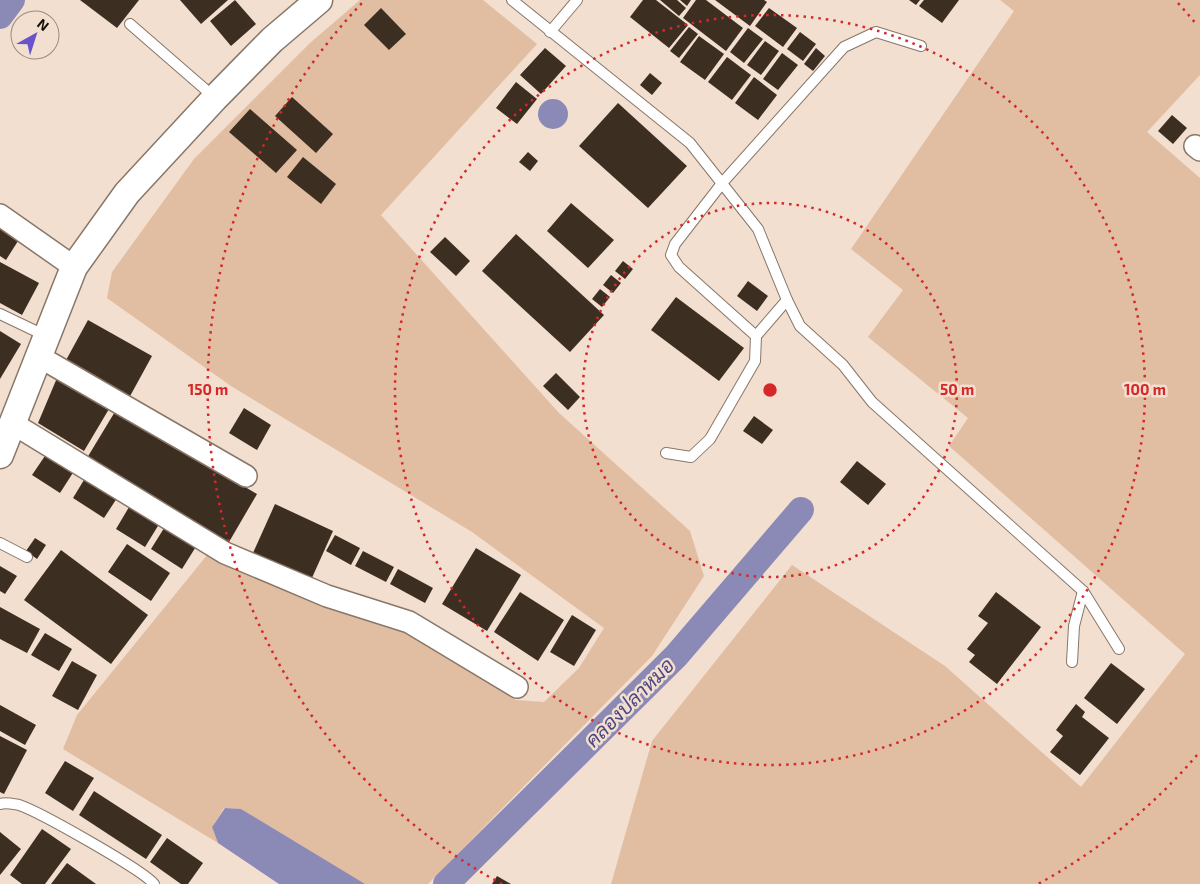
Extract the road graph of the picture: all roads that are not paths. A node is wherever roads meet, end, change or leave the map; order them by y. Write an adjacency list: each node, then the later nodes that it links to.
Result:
1 (319, 0): 7 (street)
2 (512, 0): 5 (lane)
3 (577, 0): 5 (lane)
4 (130, 24): 7 (lane)
5 (550, 32): 8 (lane)
6 (920, 46): 8 (lane)
7 (214, 98): 10 (street)
8 (723, 182): 11 (lane); 13 (lane)
9 (0, 215): 10 (street)
10 (74, 267): 14 (street)
11 (787, 300): 13 (lane); 21 (lane)
12 (0, 314): 14 (lane)
13 (756, 336): 16 (lane)
14 (42, 346): 15 (street); 18 (street)
15 (12, 423): 17 (street); 24 (street)
16 (666, 453)
17 (0, 455)
18 (246, 476)
19 (0, 543): 20 (lane)
20 (27, 557)
21 (1083, 592): 22 (lane); 23 (lane)
22 (1119, 649)
23 (1072, 662)
24 (517, 688)
25 (0, 804): 26 (lane)
26 (154, 884)

